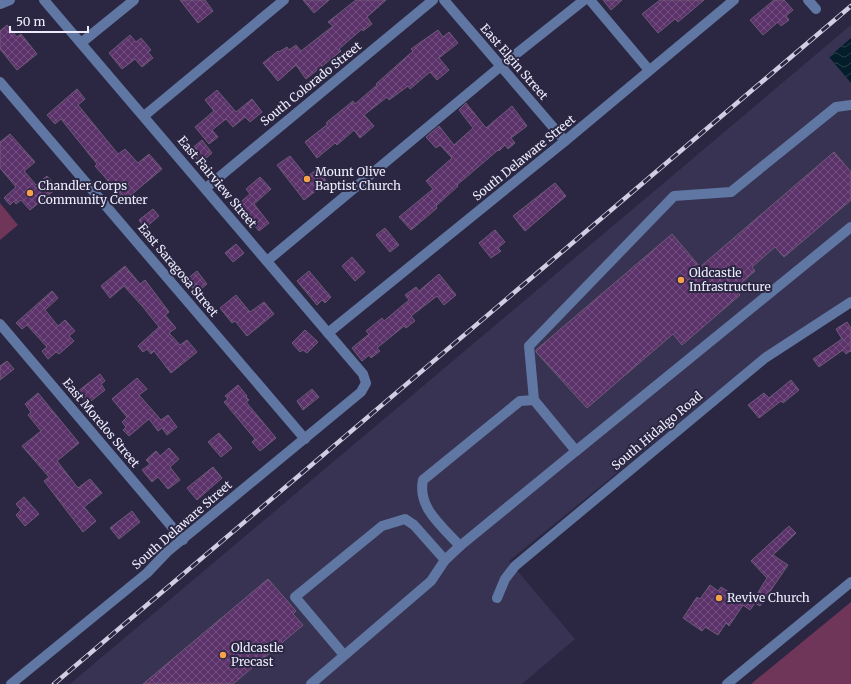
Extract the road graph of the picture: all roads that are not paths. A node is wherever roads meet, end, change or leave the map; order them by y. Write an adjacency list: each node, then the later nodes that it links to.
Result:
1 (10, 0): 11 (street)
2 (44, 0): 13 (street, East Fairview Street)
3 (134, 0): 13 (street)
4 (284, 0): 18 (street)
5 (434, 0): 20 (street, South Colorado Street)
6 (444, 0): 14 (street, East Elgin Street)
7 (584, 0): 14 (street)
8 (590, 0): 15 (street)
9 (734, 0): 15 (street, South Delaware Street)
10 (808, 0): 12 (street)
11 (0, 4)
12 (816, 9)
13 (81, 43): 18 (street, East Fairview Street)
14 (501, 66): 19 (street, East Elgin Street); 22 (street)
15 (649, 70): 19 (street, South Delaware Street)
16 (0, 82): 28 (street, East Saragosa Street)
17 (851, 105): 27 (street)
18 (144, 116): 20 (street, East Fairview Street)
19 (565, 141): 25 (street, South Delaware Street)
20 (206, 188): 22 (street, East Fairview Street)
21 (851, 227): 29 (street)
22 (267, 261): 25 (street, East Fairview Street)
23 (851, 302): 34 (street, South Hidalgo Road)
24 (0, 324): 30 (street, East Morelos Street)
25 (328, 333): 26 (street, East Fairview Street)
26 (366, 383): 28 (street, South Delaware Street)
27 (534, 400): 29 (street); 31 (street)
28 (304, 439): 30 (street, South Delaware Street)
29 (576, 451): 31 (street)
30 (183, 540): 36 (street, South Delaware Street)
31 (460, 546): 32 (street)
32 (444, 560): 35 (street); 35 (street)
33 (851, 582): 38 (street)
34 (497, 598)
35 (344, 655): 37 (street)
36 (11, 684)
37 (311, 684)
38 (727, 684)

